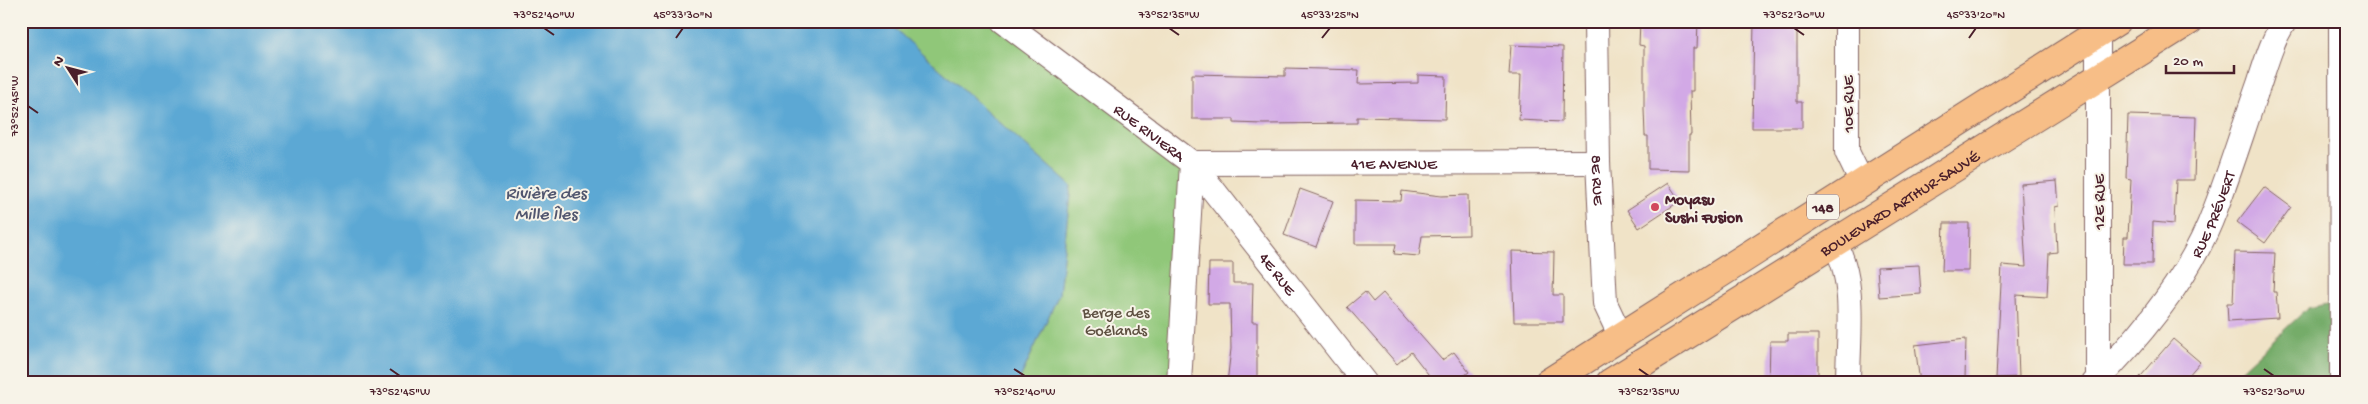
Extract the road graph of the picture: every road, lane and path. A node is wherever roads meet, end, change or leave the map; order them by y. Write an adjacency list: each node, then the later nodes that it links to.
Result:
1 (1003, 21): 9 (street, RUE RIVIERA)
2 (1596, 21): 10 (street, 8E RUE)
3 (1847, 21): 11 (street, 10E RUE)
4 (2188, 21): 8 (main road, BOULEVARD ARTHUR-SAUVÉ / 148)
5 (2284, 21): 14 (street, RUE PRÉVERT)
6 (2341, 21): 20 (street)
7 (2105, 25): 8 (street, 12E RUE); 11 (main road, 148)
8 (2099, 78): 12 (main road, BOULEVARD ARTHUR-SAUVÉ / 148); 14 (street, 12E RUE)
9 (1192, 162): 10 (street, 41E AVENUE); 15 (street, RUE RIVIERA); 16 (street, 4E RUE)
10 (1598, 162): 13 (street, 8E RUE)
11 (1862, 183): 13 (main road, 148)
12 (1834, 241): 18 (main road, BOULEVARD ARTHUR-SAUVÉ / 148); 19 (street)
13 (1620, 335): 17 (main road, 148)
14 (2096, 381)
15 (1178, 383)
16 (1365, 383)
17 (1548, 383)
18 (1610, 383)
19 (1848, 383)
20 (2342, 383)

